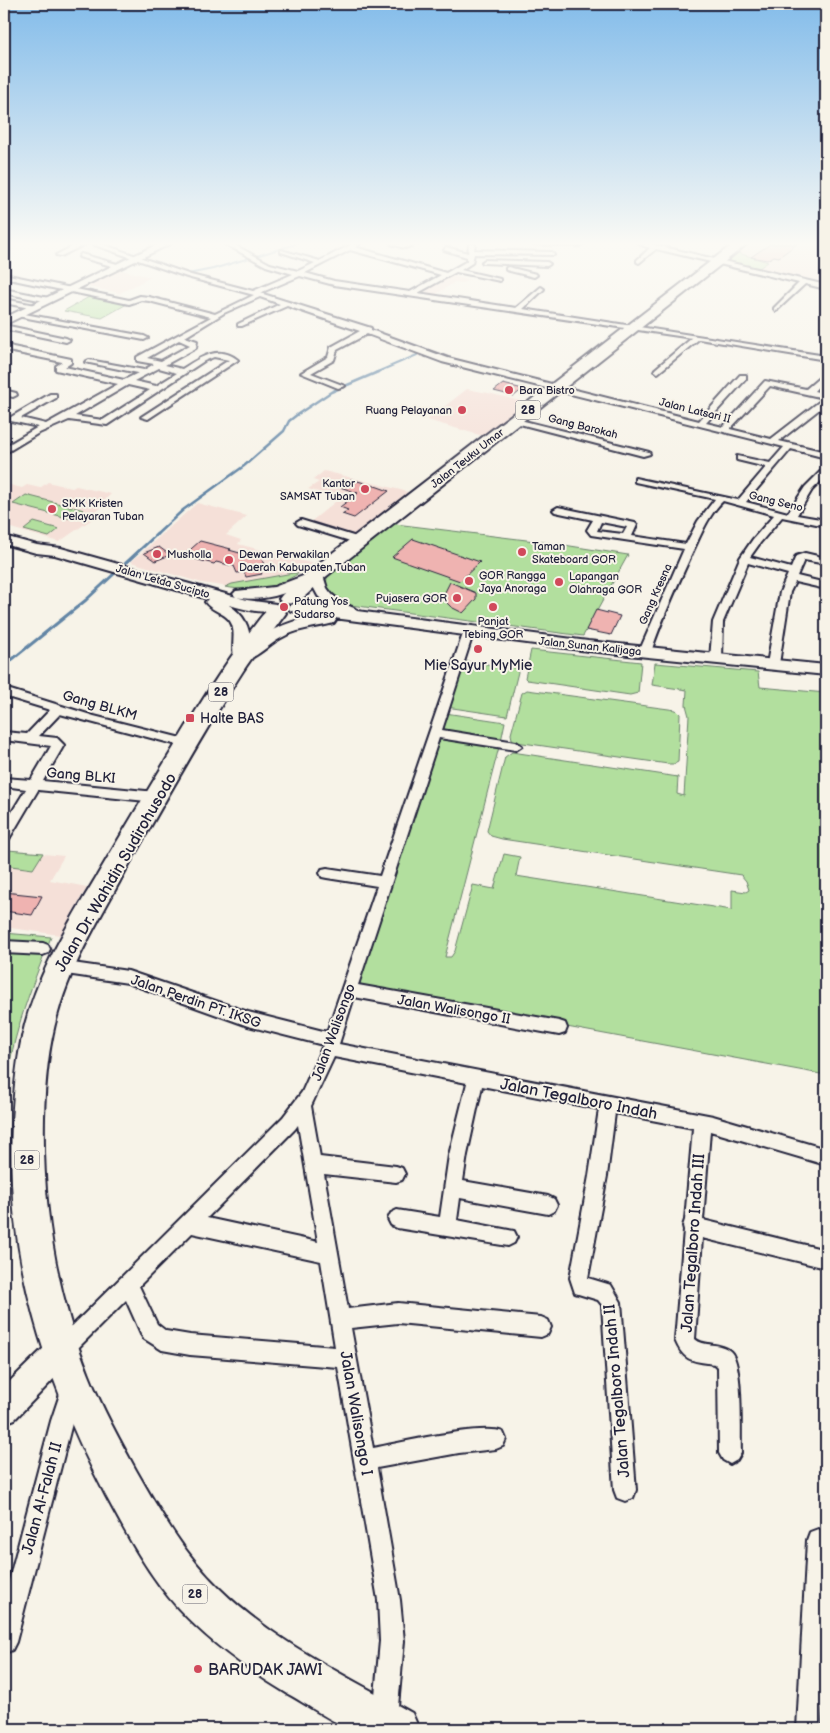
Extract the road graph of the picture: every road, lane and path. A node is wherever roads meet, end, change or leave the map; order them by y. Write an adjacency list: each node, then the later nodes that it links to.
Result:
1 (73, 325): 11 (street)
2 (201, 325): 9 (street)
3 (345, 325): 8 (street, Jalan Latsari II)
4 (614, 325): 7 (street)
5 (638, 325): 7 (highway, Jalan Teuku Umar / 28)
6 (4, 327): 12 (street)
7 (634, 328): 10 (street); 24 (highway, Jalan Teuku Umar / 28)
8 (366, 332): 23 (street); 24 (street, Jalan Latsari II)
9 (182, 335): 16 (street); 16 (street)
10 (698, 337): 14 (street); 17 (street)
11 (144, 338)
12 (66, 340)
13 (4, 345): 22 (street)
14 (826, 358)
15 (89, 362): 18 (street)
16 (159, 364): 18 (street); 19 (street)
17 (658, 371)
18 (145, 372): 22 (street)
19 (183, 372): 25 (street); 33 (street)
20 (826, 374): 26 (street)
21 (752, 380): 26 (street); 35 (street); 37 (street)
22 (126, 382): 25 (street); 32 (street)
23 (341, 386)
24 (557, 387): 34 (highway, Jalan Teuku Umar / 28); 35 (street, Jalan Latsari II)
25 (157, 389): 32 (street)
26 (810, 390): 28 (street)
27 (4, 392): 29 (street)
28 (826, 394)
29 (14, 395)
30 (53, 396): 36 (street)
31 (826, 400): 38 (street)
32 (68, 417): 36 (street)
33 (145, 417)
34 (516, 420): 41 (street, Gang Barokah); 57 (highway, Jalan Teuku Umar / 28)
35 (701, 423): 37 (street, Jalan Latsari II)
36 (47, 428): 40 (street)
37 (725, 429): 38 (street, Jalan Latsari II)
38 (773, 441): 39 (street, Jalan Latsari II)
39 (789, 446): 42 (street, Jalan Latsari II); 44 (street)
40 (4, 451)
41 (646, 454)
42 (826, 456)
43 (740, 458): 44 (street)
44 (772, 466): 48 (street)
45 (826, 471): 50 (street)
46 (638, 480): 47 (street, Gang Seno)
47 (720, 499): 48 (street, Gang Seno); 58 (street, Gang Kresna)
48 (740, 504): 50 (street, Gang Seno)
49 (558, 510): 51 (street)
50 (785, 516): 53 (street, Gang Seno); 60 (street)
51 (598, 519): 55 (street); 55 (street, Gang Kresna)
52 (301, 523): 57 (street)
53 (826, 523)
54 (4, 533): 59 (main road, Jalan Letda Sucipto)
55 (627, 538): 58 (street, Gang Kresna)
56 (4, 540): 59 (main road, Jalan Letda Sucipto)
57 (360, 541): 62 (highway, Jalan Teuku Umar / 28)
58 (690, 547): 69 (street, Gang Kresna)
59 (56, 551): 65 (main road, Jalan Letda Sucipto)
60 (744, 559): 63 (street); 71 (street)
61 (826, 561): 63 (street)
62 (316, 575): 65 (main road); 66 (highway, Jalan Teuku Umar / 28); 67 (main road)
63 (792, 575): 64 (street); 72 (street)
64 (826, 586)
65 (195, 590): 66 (main road, Jalan Letda Sucipto); 70 (main road)
66 (283, 607): 67 (main road, Jalan Sunan Kalijaga); 70 (highway, Jalan Dr. Wahidin Sudirohusodo / 28)
67 (373, 618): 68 (main road, Jalan Sunan Kalijaga); 70 (main road)
68 (468, 631): 69 (main road, Jalan Sunan Kalijaga); 76 (street, Jalan Walisongo)
69 (645, 652): 71 (main road, Jalan Sunan Kalijaga)
70 (242, 656): 79 (highway, Jalan Dr. Wahidin Sudirohusodo / 28)
71 (716, 659): 72 (main road, Jalan Sunan Kalijaga)
72 (773, 664): 73 (main road, Jalan Sunan Kalijaga)
73 (826, 670)
74 (4, 692): 75 (street, Gang BLKM)
75 (58, 709): 78 (street); 79 (street, Gang BLKM)
76 (434, 733): 80 (street); 86 (street, Jalan Walisongo)
77 (4, 736): 78 (street)
78 (29, 739): 82 (street)
79 (189, 744): 83 (highway, Jalan Dr. Wahidin Sudirohusodo / 28)
80 (516, 746)
81 (4, 782): 82 (street, Gang BLKI)
82 (32, 786): 83 (street, Gang BLKI); 84 (street)
83 (156, 797): 88 (highway, Jalan Dr. Wahidin Sudirohusodo / 28)
84 (4, 836)
85 (327, 873): 86 (street)
86 (385, 882): 89 (street, Jalan Walisongo)
87 (4, 947): 88 (street, Jalan Perdin PT. IKSG)
88 (51, 958): 91 (street, Jalan Perdin PT. IKSG); 112 (highway, Jalan Dr. Wahidin Sudirohusodo / 28)
89 (349, 990): 90 (street, Jalan Walisongo II); 91 (street, Jalan Walisongo)
90 (559, 1028)
91 (330, 1044): 92 (street, Jalan Tegalboro Indah); 94 (street, Jalan Walisongo)
92 (476, 1078): 93 (street, Jalan Tegalboro Indah); 99 (street)
93 (608, 1104): 95 (street, Jalan Tegalboro Indah); 117 (street, Jalan Tegalboro Indah II)
94 (303, 1106): 97 (street, Jalan Walisongo I); 102 (street, Jalan Walisongo)
95 (702, 1122): 96 (street, Jalan Tegalboro Indah); 103 (street, Jalan Tegalboro Indah III)
96 (826, 1157)
97 (313, 1164): 98 (street); 106 (street, Jalan Walisongo I)
98 (396, 1174)
99 (453, 1188): 100 (street); 104 (street)
100 (548, 1205)
101 (397, 1219): 104 (street)
102 (189, 1223): 106 (street); 108 (street, Jalan Walisongo)
103 (692, 1226): 107 (street); 115 (street, Jalan Tegalboro Indah III)
104 (447, 1227): 105 (street)
105 (508, 1237)
106 (329, 1254): 109 (street, Jalan Walisongo I)
107 (826, 1260)
108 (128, 1284): 111 (street); 112 (street, Jalan Walisongo)
109 (340, 1319): 110 (street); 111 (street, Jalan Walisongo I)
110 (541, 1327)
111 (347, 1358): 116 (street, Jalan Walisongo I)
112 (68, 1368): 113 (main road); 119 (street, Jalan Al-Falah II); 120 (highway, Jalan Dr. Wahidin Sudirohusodo / 28)
113 (4, 1408)
114 (496, 1439): 116 (street)
115 (730, 1453)
116 (365, 1460): 120 (street, Jalan Walisongo I)
117 (625, 1490)
118 (818, 1540): 121 (street)
119 (4, 1642)
120 (390, 1726)
121 (809, 1729)

